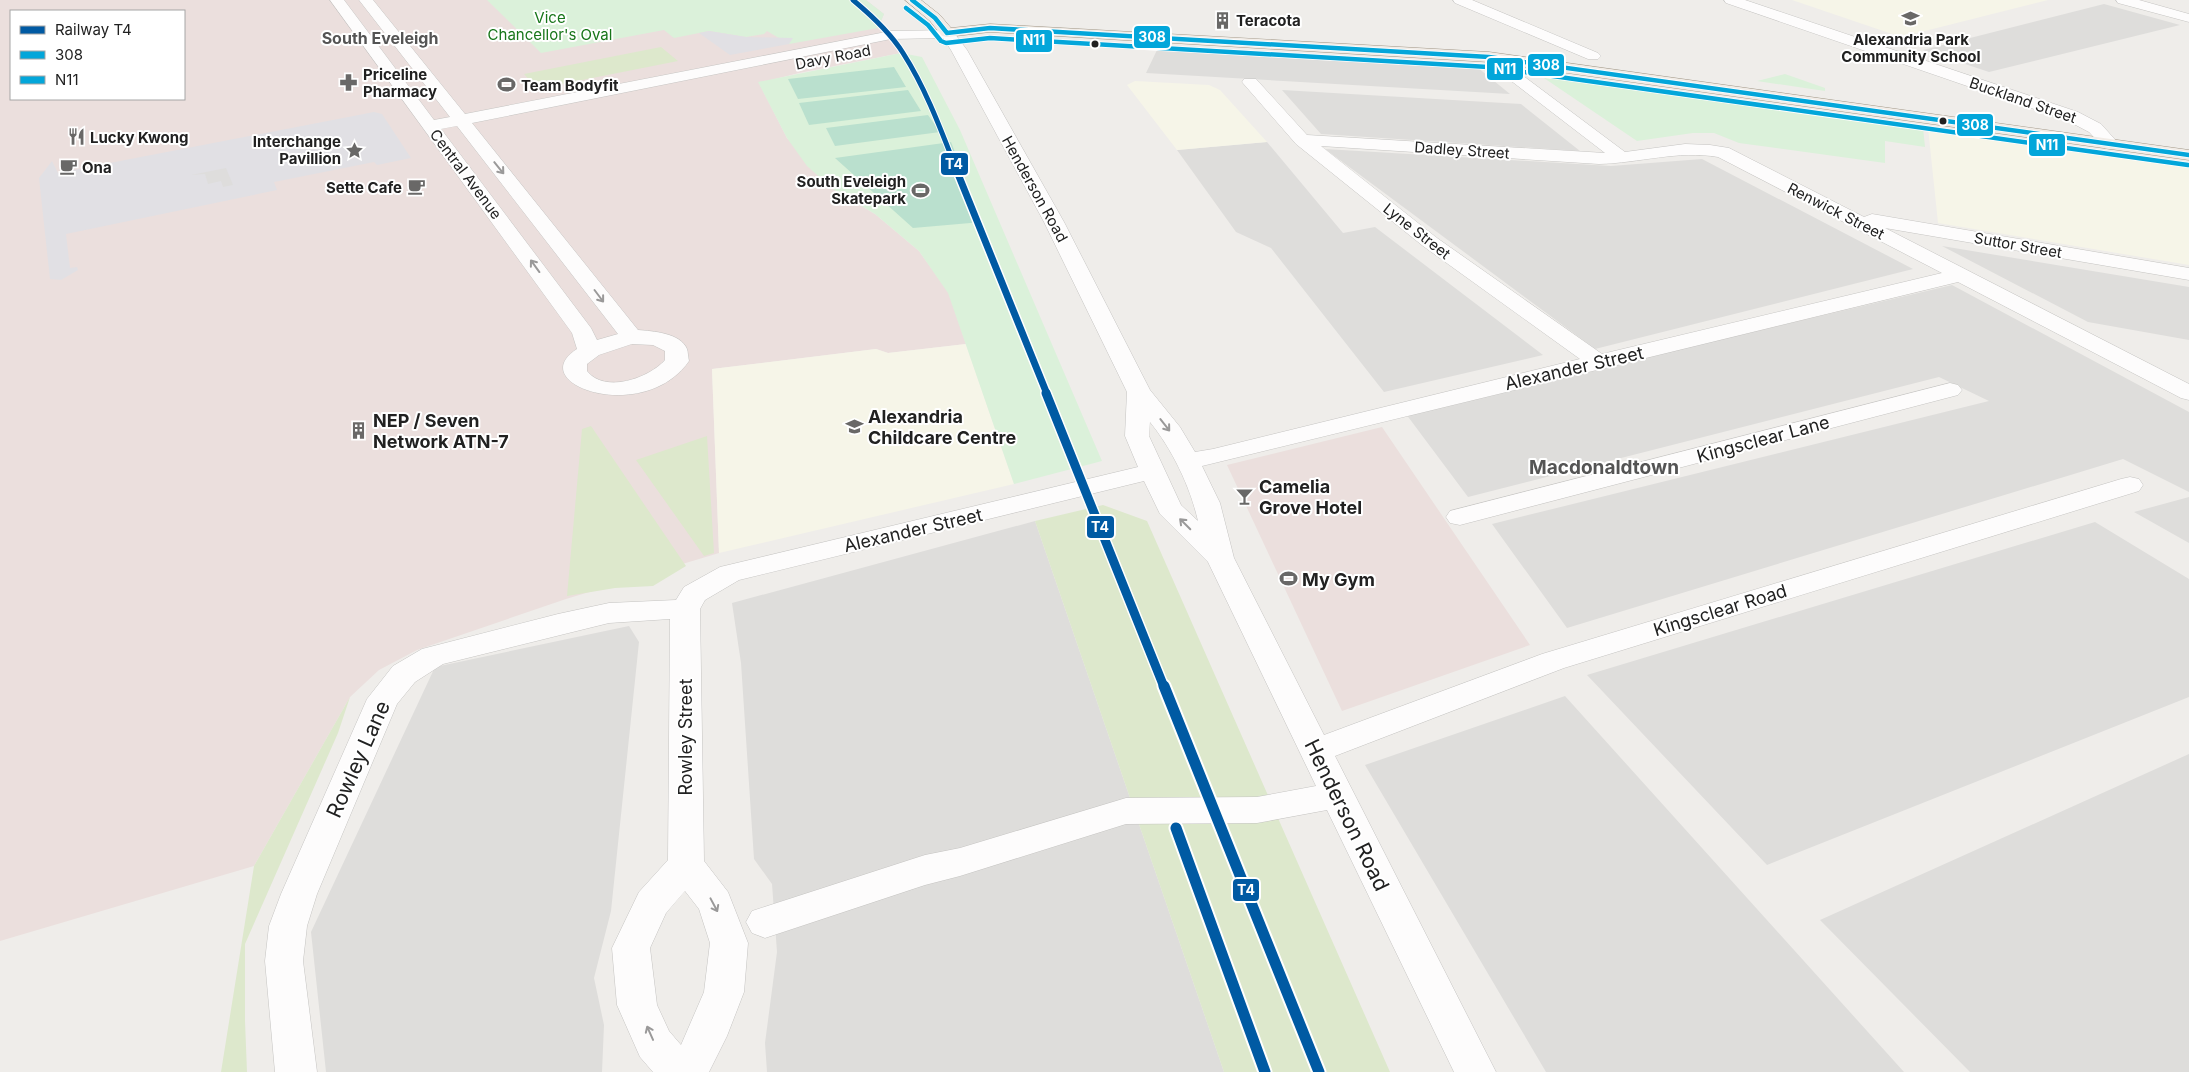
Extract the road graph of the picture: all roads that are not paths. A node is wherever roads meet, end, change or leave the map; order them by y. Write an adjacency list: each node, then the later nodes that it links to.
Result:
1 (337, 0): 13 (street, Central Avenue)
2 (366, 0): 12 (street, Central Avenue)
3 (912, 0): 8 (main road, Henderson Road)
4 (1460, 0): 9 (street)
5 (1731, 0): 15 (street, Buckland Street)
6 (2123, 0): 7 (street)
7 (2189, 18)
8 (947, 33): 10 (main road); 12 (street, Davy Road); 25 (street, Henderson Road)
9 (1593, 56)
10 (1489, 57): 15 (main road); 17 (street)
11 (1250, 82): 14 (street, Lyne Street)
12 (465, 125): 13 (street, Davy Road); 21 (street, Central Avenue, one-way to 21)
13 (434, 131): 22 (street, Central Avenue, one-way to 13)
14 (1302, 140): 17 (street, Dadley Street); 23 (street, Lyne Street)
15 (2110, 144): 16 (main road)
16 (2189, 155)
17 (1622, 158): 18 (street, Renwick Street)
18 (1847, 216): 19 (street, Suttor Street); 20 (street, Renwick Street)
19 (2189, 274)
20 (1961, 275): 23 (street, Alexander Street); 26 (street, Renwick Street)
21 (632, 337): 22 (street); 22 (street)
22 (589, 351)
23 (1598, 362): 27 (street, Alexander Street)
24 (1950, 390): 30 (street, Kingsclear Lane)
25 (1139, 392): 27 (street, Henderson Road, one-way to 27); 28 (street, Henderson Road)
26 (2189, 393)
27 (1186, 461): 31 (street, Henderson Road)
28 (1153, 471): 31 (street, Henderson Road, one-way to 28); 32 (street, Alexander Street)
29 (2130, 485): 33 (street, Kingsclear Road)
30 (1460, 517)
31 (1220, 558): 33 (street, Henderson Road)
32 (685, 609): 35 (street, Rowley Street); 37 (street, Rowley Lane)
33 (1315, 751): 34 (street, Henderson Road)
34 (1337, 795): 36 (street); 40 (street, Henderson Road)
35 (686, 865): 38 (street, one-way to 35); 39 (street, one-way to 39)
36 (765, 922)
37 (296, 1072)
38 (679, 1072)
39 (688, 1072)
40 (1475, 1072)

